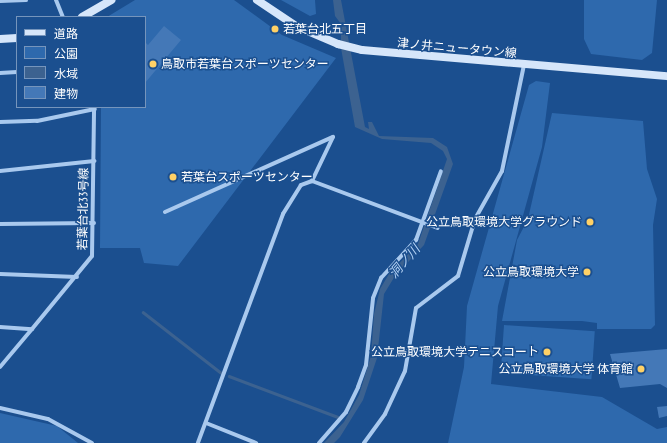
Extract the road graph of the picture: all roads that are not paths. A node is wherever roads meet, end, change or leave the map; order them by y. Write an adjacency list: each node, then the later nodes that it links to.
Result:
1 (26, 0): 5 (street)
2 (56, 0): 6 (street)
3 (111, 0): 7 (street)
4 (257, 0): 10 (street, 津ノ井ニュータウン線)
5 (1, 1)
6 (63, 16)
7 (84, 16)
8 (16, 38): 9 (street)
9 (0, 39)
10 (524, 65): 13 (street, 津ノ井ニュータウン線); 36 (street)
11 (16, 72): 12 (street)
12 (0, 73)
13 (667, 76)
14 (95, 108): 15 (street); 16 (street, 若葉台北33号線)
15 (0, 122)
16 (94, 161): 17 (street); 21 (street, 若葉台北33号線)
17 (0, 171)
18 (441, 171): 22 (street)
19 (312, 181): 20 (street); 22 (street); 31 (street)
20 (165, 212)
21 (94, 222): 23 (street); 26 (street, 若葉台北33号線)
22 (422, 222): 24 (street); 35 (street)
23 (0, 224)
24 (438, 228)
25 (0, 274): 26 (street)
26 (77, 277): 28 (street, 若葉台北33号線)
27 (0, 327): 28 (street)
28 (32, 329): 29 (street, 若葉台北33号線)
29 (0, 367)
30 (0, 408): 32 (street)
31 (206, 423): 33 (street); 34 (street)
32 (92, 443)
33 (198, 443)
34 (256, 443)
35 (319, 443)
36 (364, 443)

